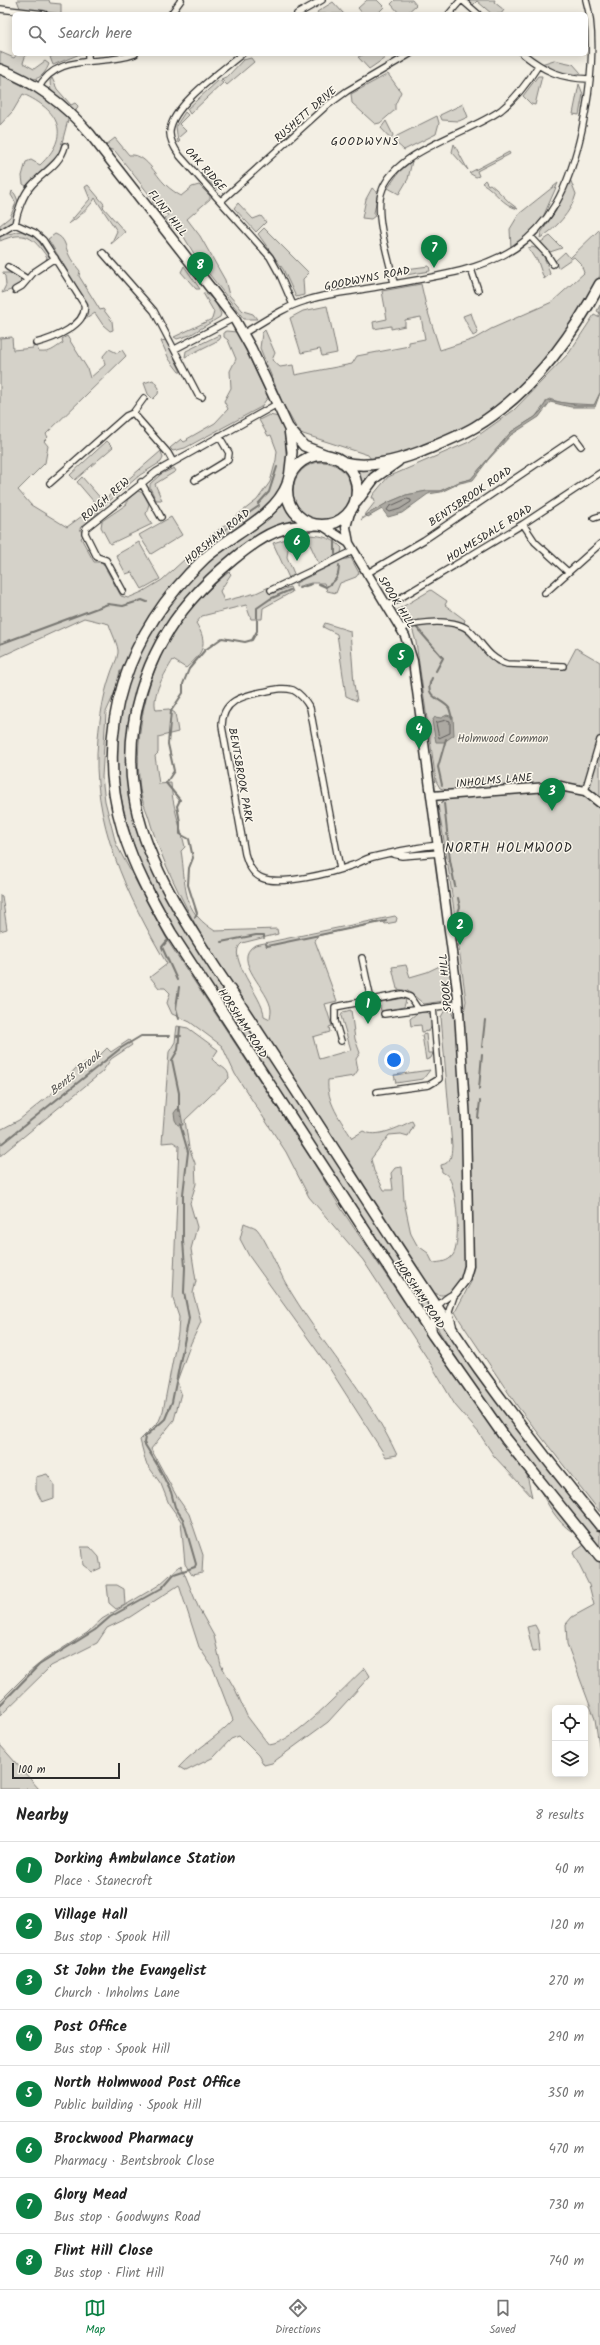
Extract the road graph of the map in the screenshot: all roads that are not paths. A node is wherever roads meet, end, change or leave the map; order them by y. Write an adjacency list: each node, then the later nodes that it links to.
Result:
1 (181, 0): 7 (street)
2 (322, 0): 8 (street)
3 (461, 0): 9 (street); 10 (street)
4 (586, 0): 18 (street, GOODWYNS ROAD)
5 (0, 9): 6 (street)
6 (26, 12)
7 (172, 12)
8 (301, 12)
9 (451, 12)
10 (476, 12)
11 (128, 56): 15 (street)
12 (240, 56): 21 (street, OAK RIDGE)
13 (407, 56): 21 (street, RUSHETT DRIVE)
14 (526, 56): 16 (street)
15 (88, 57): 19 (street)
16 (538, 66): 18 (street); 31 (street)
17 (0, 69): 19 (main road, FLINT HILL)
18 (589, 79): 24 (street, GOODWYNS ROAD)
19 (38, 89): 36 (main road, FLINT HILL)
20 (65, 146): 22 (street)
21 (221, 200): 35 (street, OAK RIDGE)
22 (16, 224): 23 (street); 26 (street)
23 (0, 233)
24 (531, 237): 27 (street); 29 (street, GOODWYNS ROAD)
25 (103, 253): 39 (street)
26 (55, 258): 30 (street); 38 (street)
27 (552, 264)
28 (8, 267): 30 (street)
29 (471, 269): 31 (street, GOODWYNS ROAD); 34 (street)
30 (27, 279): 33 (street)
31 (394, 283): 35 (street, GOODWYNS ROAD)
32 (600, 284): 48 (highway)
33 (15, 290)
34 (478, 290)
35 (293, 305): 37 (street, GOODWYNS ROAD)
36 (234, 318): 37 (main road, FLINT HILL); 39 (street)
37 (244, 333): 42 (main road, FLINT HILL)
38 (36, 343)
39 (175, 349): 40 (street)
40 (202, 397)
41 (144, 398): 43 (street)
42 (277, 404): 44 (main road, FLINT HILL); 45 (street, ROUGH REW)
43 (133, 414): 49 (street); 55 (street)
44 (288, 427): 47 (main road, FLINT HILL); 53 (main road, FLINT HILL)
45 (219, 436): 49 (street, ROUGH REW); 52 (street)
46 (580, 446): 63 (street, BENTSBROOK ROAD)
47 (332, 457): 50 (highway); 53 (highway)
48 (405, 457): 50 (highway); 56 (highway)
49 (173, 462): 54 (street, ROUGH REW)
50 (342, 462): 56 (highway)
51 (600, 473): 58 (street, HOLMESDALE ROAD)
52 (195, 480)
53 (288, 481): 59 (highway); 86 (highway, HORSHAM ROAD)
54 (142, 482): 57 (street, ROUGH REW); 65 (street, ROUGH REW)
55 (50, 483)
56 (352, 508): 59 (highway); 61 (street, SPOOK HILL)
57 (161, 517)
58 (523, 524): 62 (street); 67 (street, HOLMESDALE ROAD)
59 (318, 525): 61 (street, SPOOK HILL); 85 (highway, HORSHAM ROAD)
60 (600, 544): 62 (street)
61 (351, 547): 63 (street, SPOOK HILL); 64 (street)
62 (568, 572): 66 (street)
63 (366, 574): 67 (street, SPOOK HILL)
64 (271, 590)
65 (123, 591)
66 (545, 593)
67 (387, 606): 68 (street, SPOOK HILL)
68 (401, 628): 69 (street); 72 (street, SPOOK HILL)
69 (563, 666)
70 (600, 740): 71 (street)
71 (585, 791): 72 (street, INHOLMS LANE); 73 (street, INHOLMS LANE)
72 (432, 796): 74 (street, SPOOK HILL)
73 (600, 803)
74 (440, 849): 75 (street, BENTSBROOK PARK); 78 (street, SPOOK HILL)
75 (340, 869): 75 (street, BENTSBROOK PARK)
76 (362, 958): 77 (street)
77 (371, 1000): 80 (street); 82 (street)
78 (458, 1004): 79 (street); 84 (street, SPOOK HILL)
79 (433, 1007): 80 (street); 83 (street)
80 (418, 1009): 81 (street)
81 (384, 1014)
82 (341, 1041)
83 (377, 1092)
84 (455, 1293): 85 (street, SPOOK HILL); 87 (street, SPOOK HILL)
85 (437, 1306): 86 (street); 87 (highway, HORSHAM ROAD)
86 (434, 1336): 89 (highway, HORSHAM ROAD)
87 (458, 1336): 88 (highway, HORSHAM ROAD)
88 (600, 1525)
89 (600, 1556)

